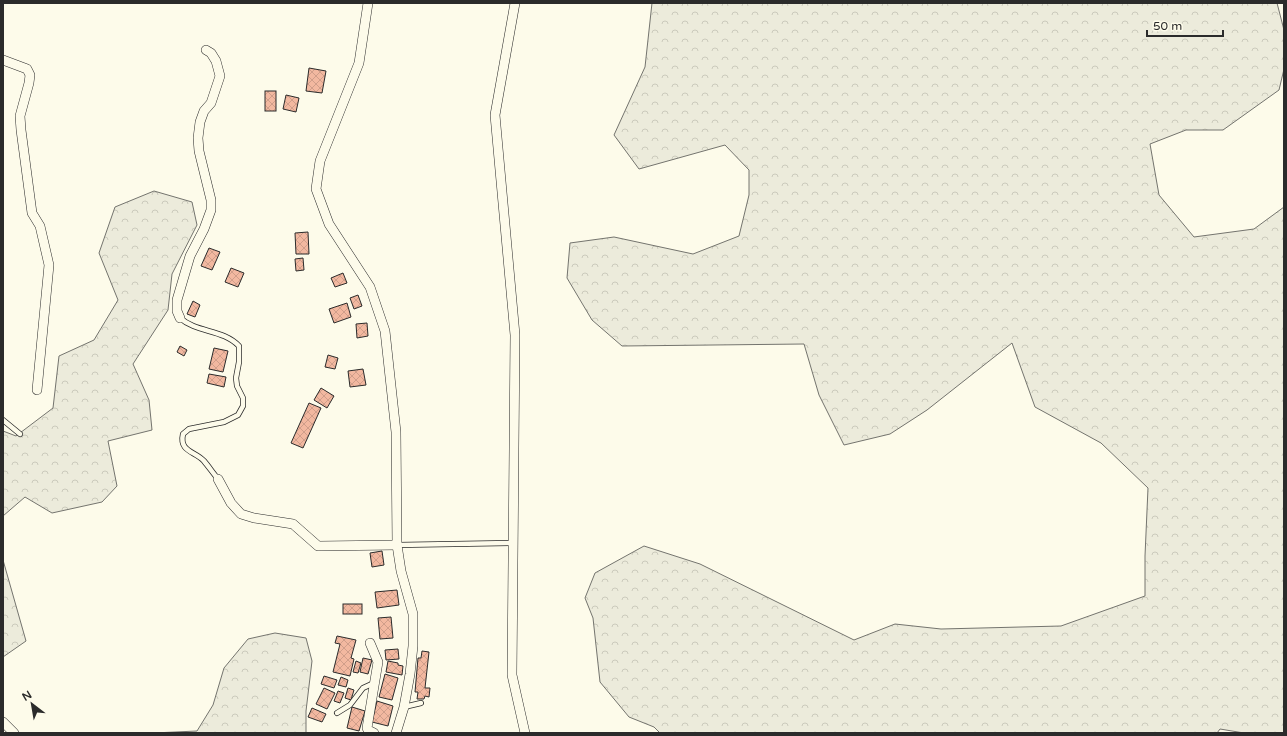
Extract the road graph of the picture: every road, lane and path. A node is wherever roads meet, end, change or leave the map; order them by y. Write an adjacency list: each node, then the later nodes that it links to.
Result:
1 (368, 3): 11 (street)
2 (514, 3): 10 (street)
3 (206, 50): 5 (street)
4 (3, 60): 6 (street)
5 (180, 318): 9 (lane)
6 (37, 390)
7 (3, 420): 8 (lane)
8 (20, 434)
9 (218, 479): 11 (street)
10 (513, 543): 11 (lane); 21 (street)
11 (396, 545): 15 (street)
12 (370, 643): 13 (street)
13 (374, 683): 16 (lane); 19 (street)
14 (421, 703): 15 (lane)
15 (404, 707): 20 (street)
16 (337, 713)
17 (3, 722): 18 (street)
18 (14, 733)
19 (374, 733)
20 (396, 733)
21 (525, 733)

